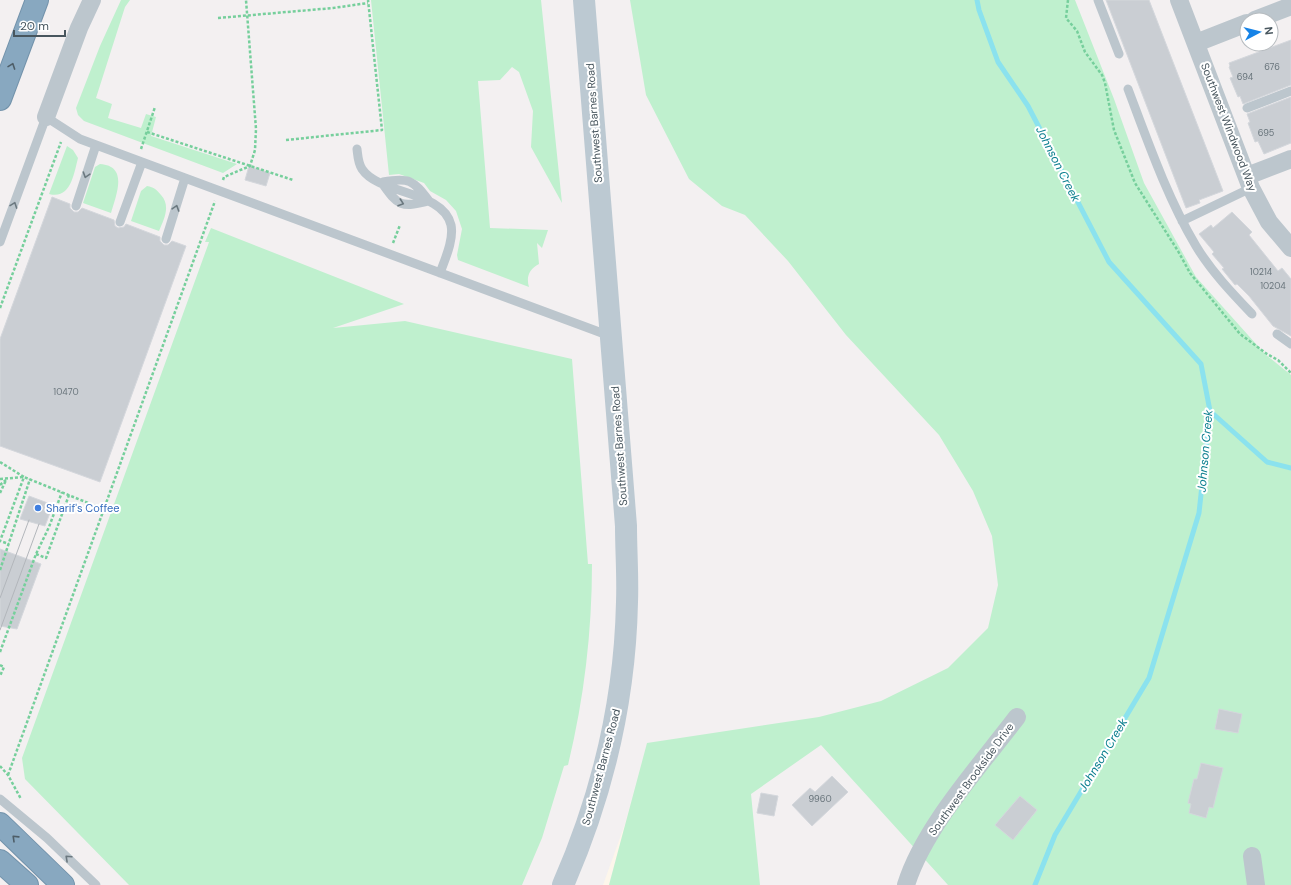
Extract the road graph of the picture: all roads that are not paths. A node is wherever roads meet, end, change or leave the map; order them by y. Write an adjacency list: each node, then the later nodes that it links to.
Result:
1 (37, 0): 13 (highway, one-way to 1)
2 (92, 0): 15 (street)
3 (584, 0): 31 (main road, Southwest Barnes Road)
4 (1098, 0): 10 (lane)
5 (1179, 0): 9 (street, Southwest Windwood Way)
6 (1291, 6): 7 (street)
7 (1276, 12)
8 (1239, 26): 9 (street)
9 (1196, 43): 21 (street, Southwest Windwood Way)
10 (1119, 54)
11 (1128, 89): 23 (lane)
12 (1291, 91): 14 (lane)
13 (0, 99)
14 (1247, 108)
15 (46, 117): 16 (lane); 26 (lane, one-way to 15)
16 (96, 145): 19 (lane); 22 (lane, one-way to 22)
17 (357, 149): 28 (lane)
18 (1291, 159): 21 (street)
19 (140, 161): 20 (lane); 24 (lane)
20 (185, 178): 25 (lane, one-way to 20); 28 (lane)
21 (1249, 182): 23 (lane); 27 (street, Southwest Windwood Way)
22 (76, 206)
23 (1182, 221): 29 (lane)
24 (120, 222)
25 (166, 238)
26 (0, 242)
27 (1291, 248)
28 (440, 273): 31 (lane)
29 (1252, 314)
30 (1277, 334): 32 (lane)
31 (611, 336): 41 (main road, Southwest Barnes Road)
32 (1291, 344)
33 (1017, 717): 42 (street, Southwest Brookside Drive)
34 (0, 798): 40 (lane, one-way to 34)
35 (0, 824): 39 (highway, one-way to 35)
36 (1252, 856): 43 (street)
37 (0, 861): 38 (highway)
38 (26, 885)
39 (63, 885)
40 (96, 885)
41 (563, 885)
42 (906, 885)
43 (1256, 885)

